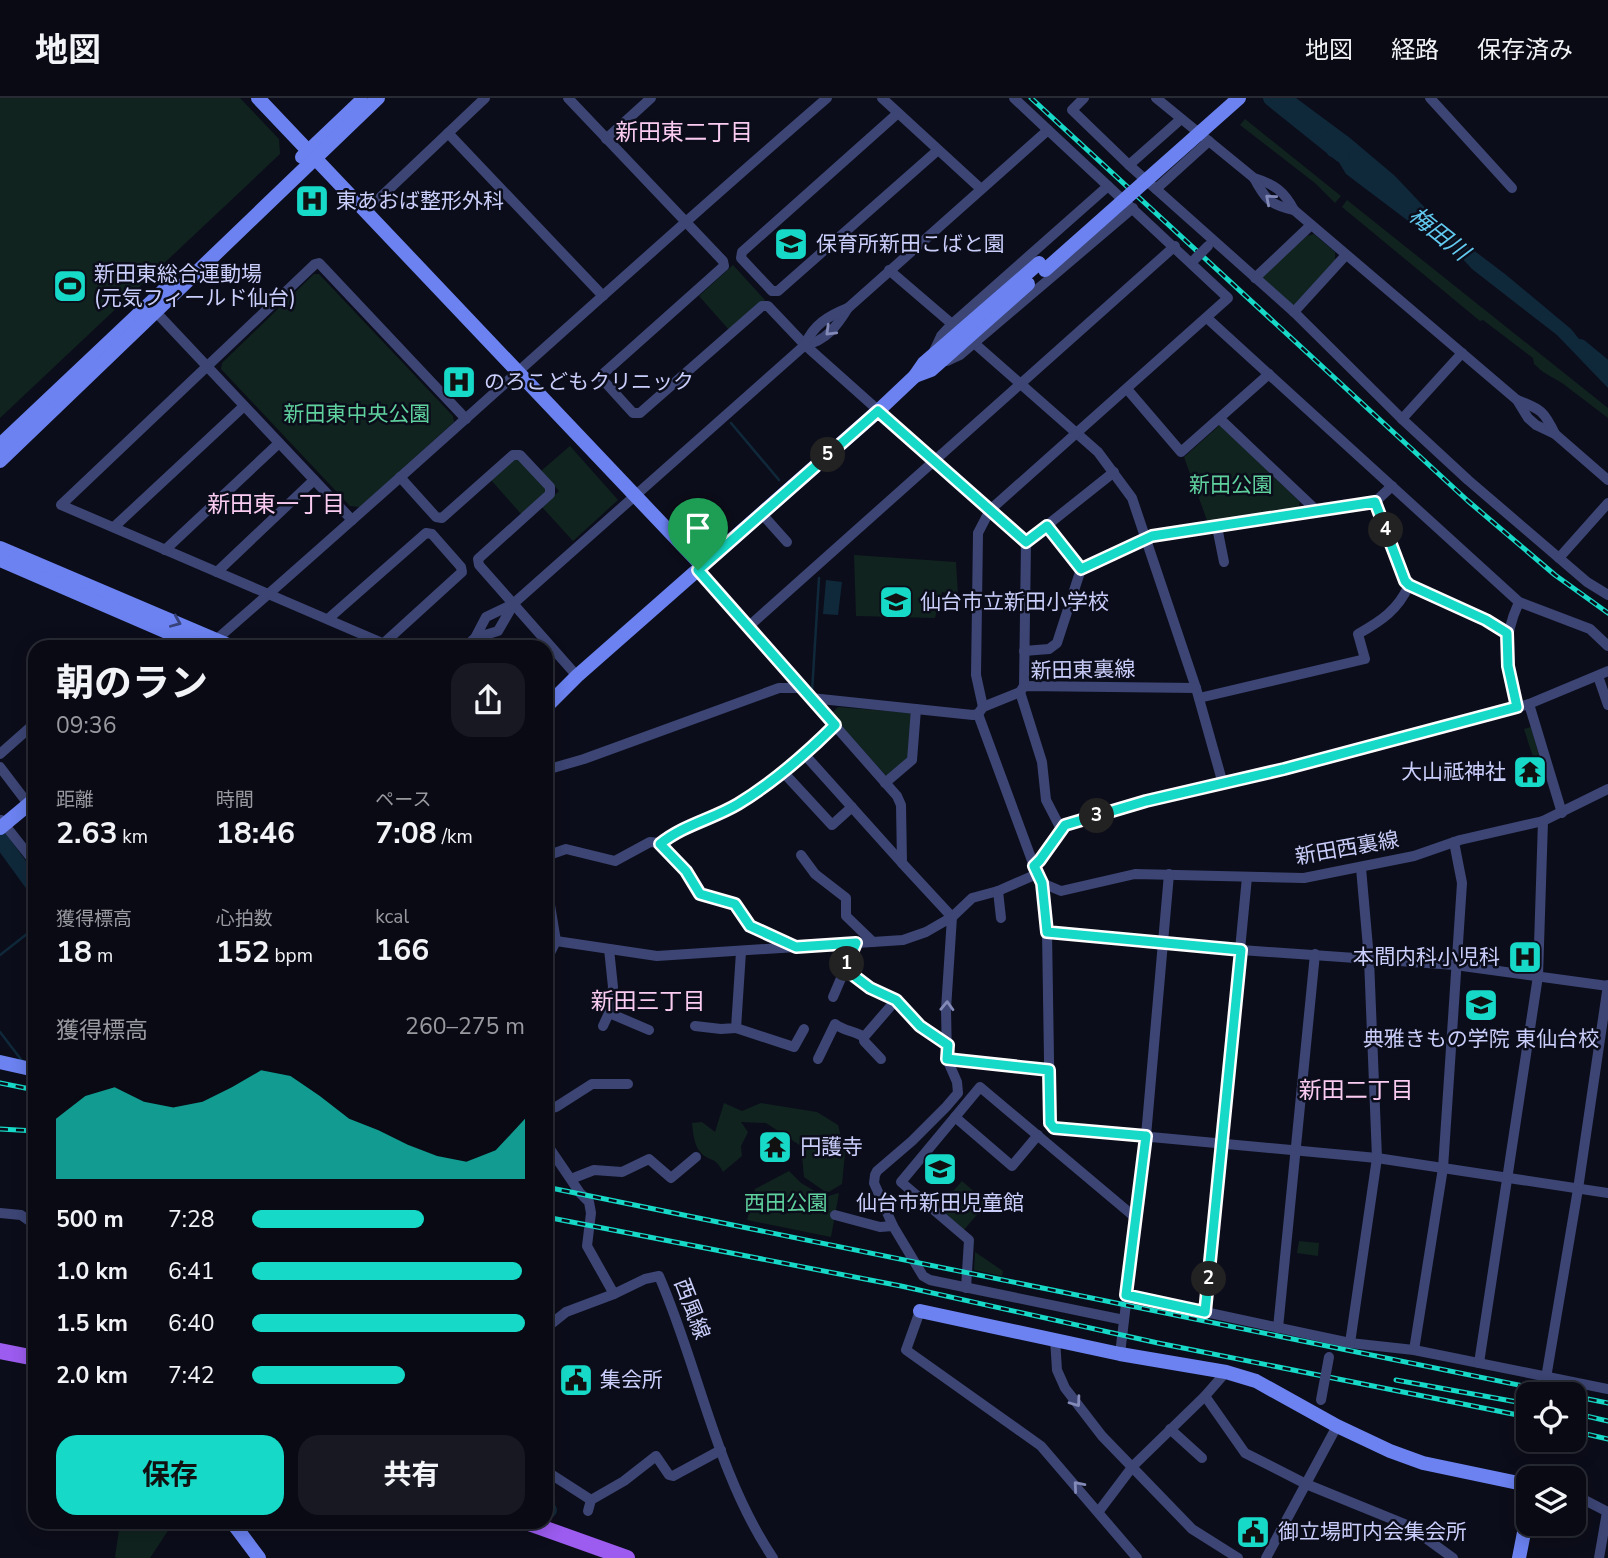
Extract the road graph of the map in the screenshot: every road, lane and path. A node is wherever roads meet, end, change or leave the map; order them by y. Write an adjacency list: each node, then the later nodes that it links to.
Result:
1 (258, 98): 22 (street)
2 (364, 98): 22 (street)
3 (378, 98): 22 (street)
4 (485, 98): 18 (street)
5 (568, 98): 19 (street)
6 (651, 98): 19 (street)
7 (827, 98): 30 (street)
8 (882, 98): 15 (street)
9 (1014, 98): 17 (street)
10 (1084, 98): 23 (street)
11 (1156, 98): 16 (street)
12 (1224, 98): 36 (street)
13 (1239, 98): 36 (street, bridge)
14 (1430, 98): 25 (street)
15 (898, 113): 21 (street); 21 (street)
16 (1181, 119): 20 (street); 23 (street)
17 (1048, 130): 24 (street); 27 (street)
18 (448, 133): 29 (street); 39 (street)
19 (606, 139): 30 (street)
20 (1209, 141): 26 (street); 31 (street)
21 (938, 150): 27 (street)
22 (312, 154): 29 (street); 40 (street)
23 (1129, 165): 26 (street)
24 (1108, 186): 28 (street); 43 (street)
25 (1512, 188)
26 (1156, 189): 38 (street)
27 (981, 190): 37 (street)
28 (1133, 208): 32 (street); 44 (street)
29 (366, 211): 49 (street)
30 (687, 222): 39 (street); 45 (street)
31 (1311, 225): 34 (street); 38 (street)
32 (1175, 246): 42 (street); 51 (street)
33 (1208, 246): 35 (street, bridge)
34 (1346, 256): 41 (street); 46 (street)
35 (1194, 260)
36 (1042, 266): 47 (street)
37 (889, 270): 43 (street); 45 (street)
38 (1255, 278): 41 (street)
39 (603, 296): 49 (street)
40 (152, 308): 48 (street); 60 (street); 61 (street)
41 (1294, 312): 57 (street)
42 (1207, 317): 50 (street); 52 (street)
43 (952, 324): 47 (street)
44 (974, 343): 47 (street); 51 (street)
45 (805, 345): 54 (street); 68 (street)
46 (1462, 353): 57 (street); 66 (street)
47 (934, 361): 54 (street)
48 (207, 367): 53 (street); 55 (street); 76 (street)
49 (518, 372): 55 (street); 68 (street)
50 (1269, 374): 56 (street); 67 (street)
51 (1022, 385): 58 (street); 62 (street)
52 (1126, 389): 56 (street); 58 (street)
53 (244, 406): 59 (street); 76 (street)
54 (878, 411): 62 (street); 73 (street)
55 (466, 418): 64 (street)
56 (1220, 419): 72 (street)
57 (1402, 419): 83 (street)
58 (1077, 433): 63 (street); 71 (street)
59 (279, 443): 65 (street); 82 (street)
60 (0, 445)
61 (0, 461)
62 (935, 461): 71 (street); 95 (street)
63 (1114, 472): 75 (street); 78 (street)
64 (400, 477): 74 (street); 93 (street)
65 (314, 480): 74 (street); 88 (street)
66 (1608, 480)
67 (1392, 486): 69 (street); 92 (street)
68 (635, 495): 86 (street); 93 (street)
69 (1375, 502): 72 (street); 89 (street)
70 (1608, 503): 83 (street)
71 (990, 510): 80 (street); 117 (street)
72 (1317, 511): 77 (street)
73 (762, 514): 79 (street); 86 (street)
74 (352, 520): 90 (street)
75 (1047, 526): 80 (street); 87 (street)
76 (114, 527): 82 (street)
77 (1217, 527): 78 (street); 85 (street)
78 (1145, 538): 87 (street); 110 (street)
79 (787, 542)
80 (1026, 542): 105 (street)
81 (0, 548): 98 (street, one-way to 98)
82 (165, 550): 88 (street)
83 (1559, 558): 91 (street)
84 (0, 560): 99 (street)
85 (1224, 562)
86 (700, 568): 95 (street); 107 (street)
87 (1081, 569): 105 (street)
88 (217, 572): 90 (street)
89 (1409, 585): 96 (street); 110 (street, 新田東裏線)
90 (269, 594): 94 (street); 98 (street)
91 (1608, 595)
92 (1519, 602): 96 (street); 103 (street)
93 (513, 604): 97 (street); 97 (street); 102 (street)
94 (328, 619): 100 (street); 101 (street)
95 (748, 627): 108 (street)
96 (1507, 633): 115 (street)
97 (475, 638)
98 (217, 639)
99 (185, 640)
100 (377, 640)
101 (394, 640)
102 (545, 640)
103 (1608, 646)
104 (553, 649): 107 (street)
105 (1024, 651): 109 (street)
106 (1603, 673): 113 (street); 114 (street)
107 (577, 676): 112 (street)
108 (802, 688): 111 (street); 123 (street)
109 (1022, 689): 110 (street, 新田東裏線); 117 (street, 新田東裏線); 134 (street)
110 (1197, 693): 126 (street)
111 (811, 698): 116 (street, 新田東裏線); 118 (street)
112 (553, 700)
113 (1529, 704): 115 (street); 131 (street)
114 (1608, 705)
115 (1517, 707): 126 (street)
116 (916, 709): 117 (street, 新田東裏線); 125 (street)
117 (981, 710): 142 (street)
118 (835, 725): 121 (street); 125 (street)
119 (28, 729): 120 (street)
120 (0, 754)
121 (805, 755): 124 (street); 129 (street)
122 (0, 767): 128 (street)
123 (553, 768)
124 (784, 773): 129 (street); 136 (street)
125 (885, 783): 140 (street)
126 (1223, 785): 134 (street)
127 (1608, 789): 131 (street, 新田西裏線)
128 (28, 800)
129 (852, 807): 140 (street)
130 (28, 809): 133 (street)
131 (1562, 814): 132 (street, 新田西裏線)
132 (1543, 821): 135 (street, 新田西裏線); 163 (street)
133 (1, 825): 137 (street)
134 (1062, 829): 142 (street)
135 (1454, 842): 141 (street, 新田西裏線); 161 (street)
136 (660, 844): 138 (street); 155 (street)
137 (28, 854)
138 (553, 854)
139 (801, 855): 151 (street)
140 (902, 863): 147 (street)
141 (1361, 868): 144 (street, 新田西裏線); 160 (street)
142 (1038, 874): 143 (street, 新田西裏線); 145 (street); 149 (street)
143 (1169, 874): 144 (street, 新田西裏線); 153 (street)
144 (1247, 877): 157 (street)
145 (998, 891): 147 (street); 148 (street)
146 (553, 917): 150 (street)
147 (952, 917): 151 (street); 174 (street, one-way to 147)
148 (1002, 918)
149 (1047, 932): 153 (street); 180 (street)
150 (556, 941): 154 (street); 156 (street)
151 (873, 942): 152 (street)
152 (856, 943): 155 (street); 162 (street)
153 (1163, 943): 157 (street); 185 (street)
154 (553, 947)
155 (796, 947): 158 (street)
156 (608, 949): 158 (street); 167 (street)
157 (1241, 950): 159 (street); 186 (street)
158 (741, 952): 170 (street)
159 (1315, 954): 160 (street); 187 (street)
160 (1369, 959): 161 (street); 190 (street)
161 (1455, 965): 163 (street); 191 (street)
162 (845, 969): 165 (street); 166 (street)
163 (1538, 976): 164 (street); 192 (street)
164 (1608, 985): 194 (street)
165 (833, 997)
166 (896, 1000): 173 (street); 174 (street)
167 (609, 1013): 168 (street); 171 (street)
168 (603, 1026)
169 (695, 1026): 170 (street)
170 (736, 1028): 172 (street)
171 (649, 1030)
172 (804, 1030)
173 (864, 1037): 175 (street); 176 (street)
174 (948, 1045): 177 (street)
175 (818, 1059)
176 (881, 1059)
177 (947, 1059): 180 (street); 200 (street)
178 (0, 1062): 179 (street)
179 (28, 1068)
180 (1049, 1070): 185 (street)
181 (628, 1084): 182 (street)
182 (553, 1108)
183 (955, 1118): 184 (street); 184 (street); 201 (street)
184 (1038, 1135): 198 (street)
185 (1146, 1136): 186 (street); 198 (street)
186 (1222, 1143): 187 (street); 205 (street)
187 (1297, 1150): 190 (street); 208 (street)
188 (553, 1153): 193 (street)
189 (696, 1157): 193 (street)
190 (1377, 1158): 191 (street); 210 (street)
191 (1443, 1168): 192 (street); 211 (street)
192 (1508, 1178): 194 (street); 216 (street)
193 (571, 1179): 202 (street)
194 (1578, 1189): 195 (street); 218 (street)
195 (1608, 1193)
196 (0, 1213): 199 (street)
197 (835, 1215): 200 (street)
198 (1137, 1219): 203 (street)
199 (28, 1220)
200 (893, 1226): 201 (street)
201 (966, 1288): 207 (street)
202 (614, 1294): 206 (street); 224 (street, 西風線)
203 (1126, 1295): 205 (street); 207 (street)
204 (920, 1311): 209 (street); 231 (street, one-way to 204)
205 (1205, 1312): 208 (street)
206 (553, 1319)
207 (1124, 1320): 213 (street)
208 (1278, 1328): 210 (street)
209 (1055, 1339): 213 (street); 226 (street, one-way to 226)
210 (1350, 1343): 211 (street)
211 (1414, 1350): 216 (street)
212 (2, 1354): 214 (main road)
213 (1120, 1354): 217 (street)
214 (28, 1357)
215 (1329, 1357): 221 (street, bridge)
216 (1479, 1363): 218 (street)
217 (1226, 1372): 220 (street); 222 (street)
218 (1546, 1378): 219 (street)
219 (1608, 1389)
220 (1205, 1396): 223 (street); 229 (street)
221 (1321, 1400)
222 (1337, 1426): 228 (street); 229 (street)
223 (1170, 1429): 225 (street); 226 (street)
224 (721, 1450): 227 (street); 238 (street, 西風線)
225 (1202, 1458)
226 (1133, 1466): 231 (street); 240 (street)
227 (553, 1477)
228 (1516, 1482)
229 (1306, 1484): 241 (street); 242 (street)
230 (1586, 1501): 232 (street)
231 (1099, 1511): 239 (street)
232 (1608, 1512): 244 (street)
233 (237, 1529): 236 (street)
234 (546, 1529): 237 (main road)
235 (1523, 1536): 243 (street)
236 (258, 1558)
237 (627, 1558)
238 (773, 1558)
239 (1137, 1558)
240 (1238, 1558)
241 (1266, 1558)
242 (1453, 1558)
243 (1519, 1558)
244 (1599, 1558)

